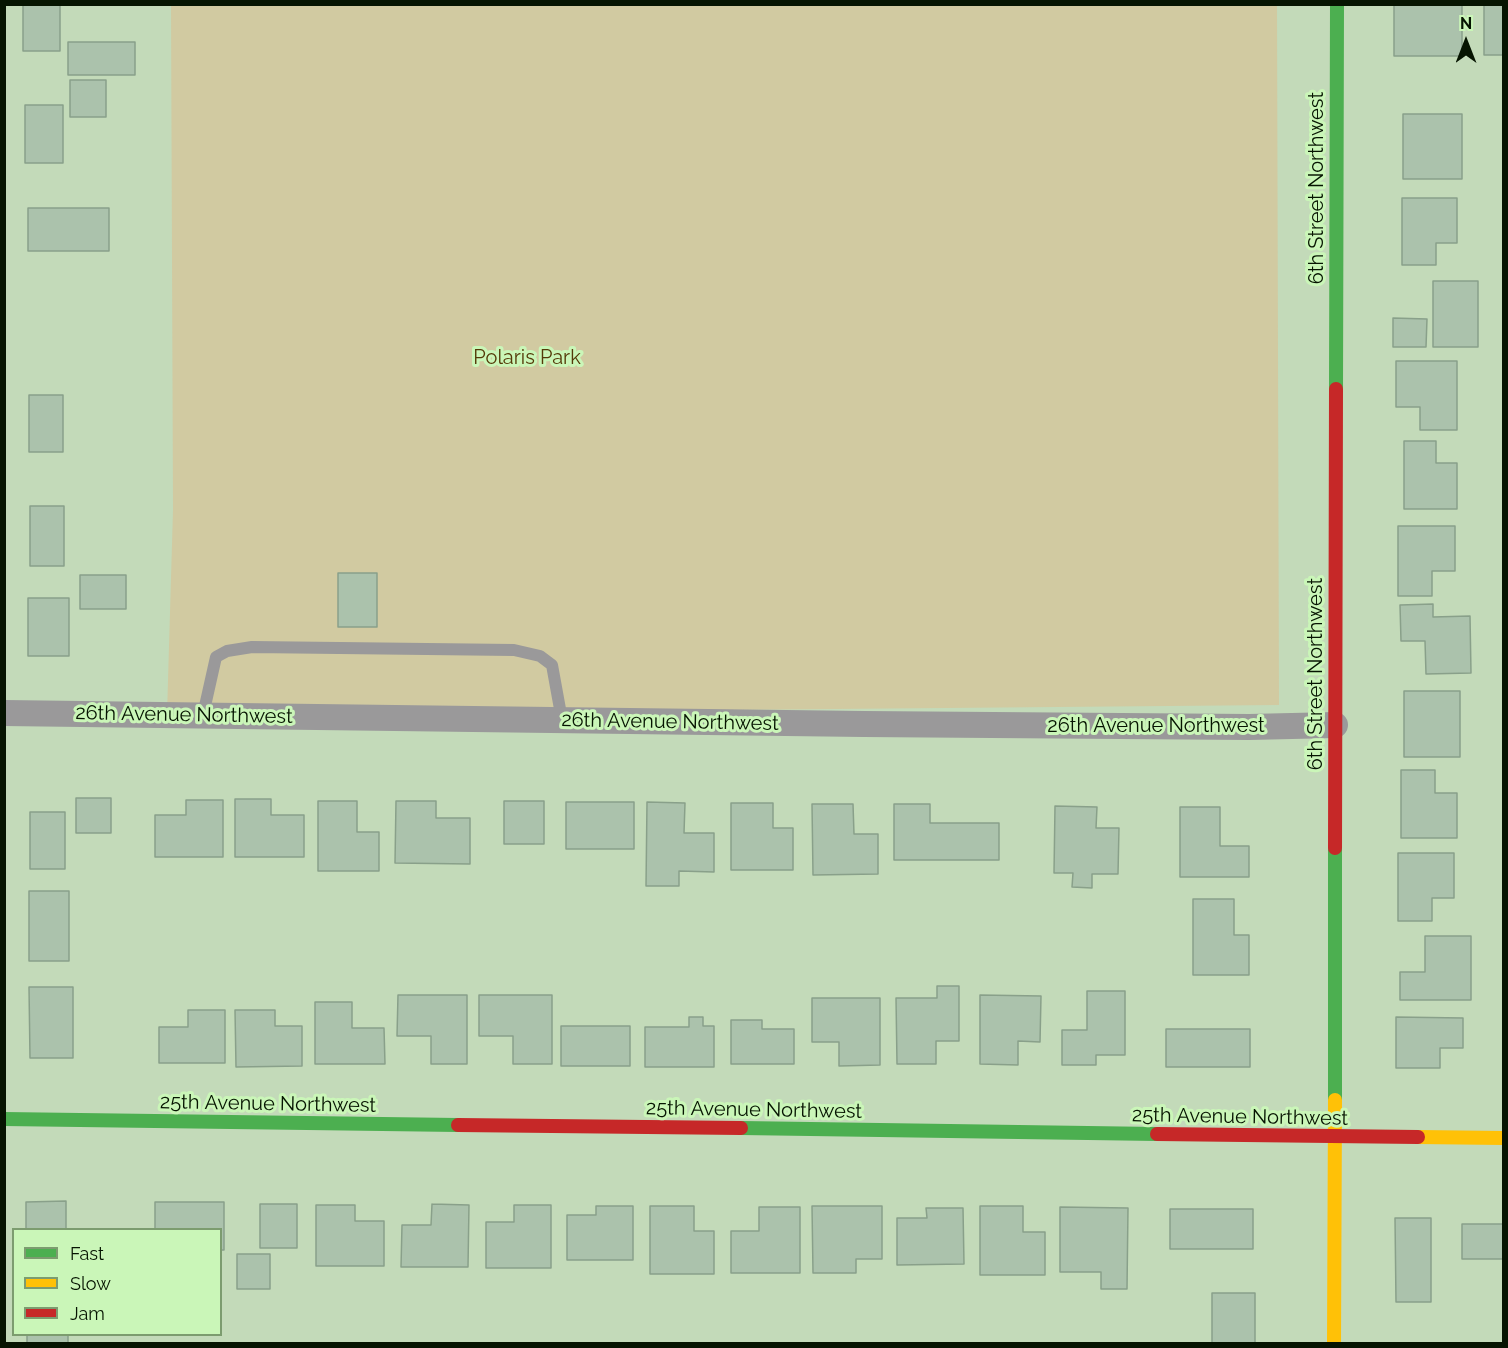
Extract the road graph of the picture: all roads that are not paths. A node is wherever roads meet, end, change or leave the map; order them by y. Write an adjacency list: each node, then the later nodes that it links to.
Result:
1 (1337, 4): 5 (street, 6th Street Northwest)
2 (4, 712): 3 (street, 26th Avenue Northwest)
3 (203, 715): 4 (street, 26th Avenue Northwest); 4 (lane)
4 (562, 720): 5 (street, 26th Avenue Northwest)
5 (1335, 725): 7 (street, 6th Street Northwest)
6 (4, 1119): 7 (street, 25th Avenue Northwest)
7 (1334, 1137): 8 (street, 25th Avenue Northwest); 9 (street, 6th Street Northwest)
8 (1503, 1138)
9 (1334, 1344)

